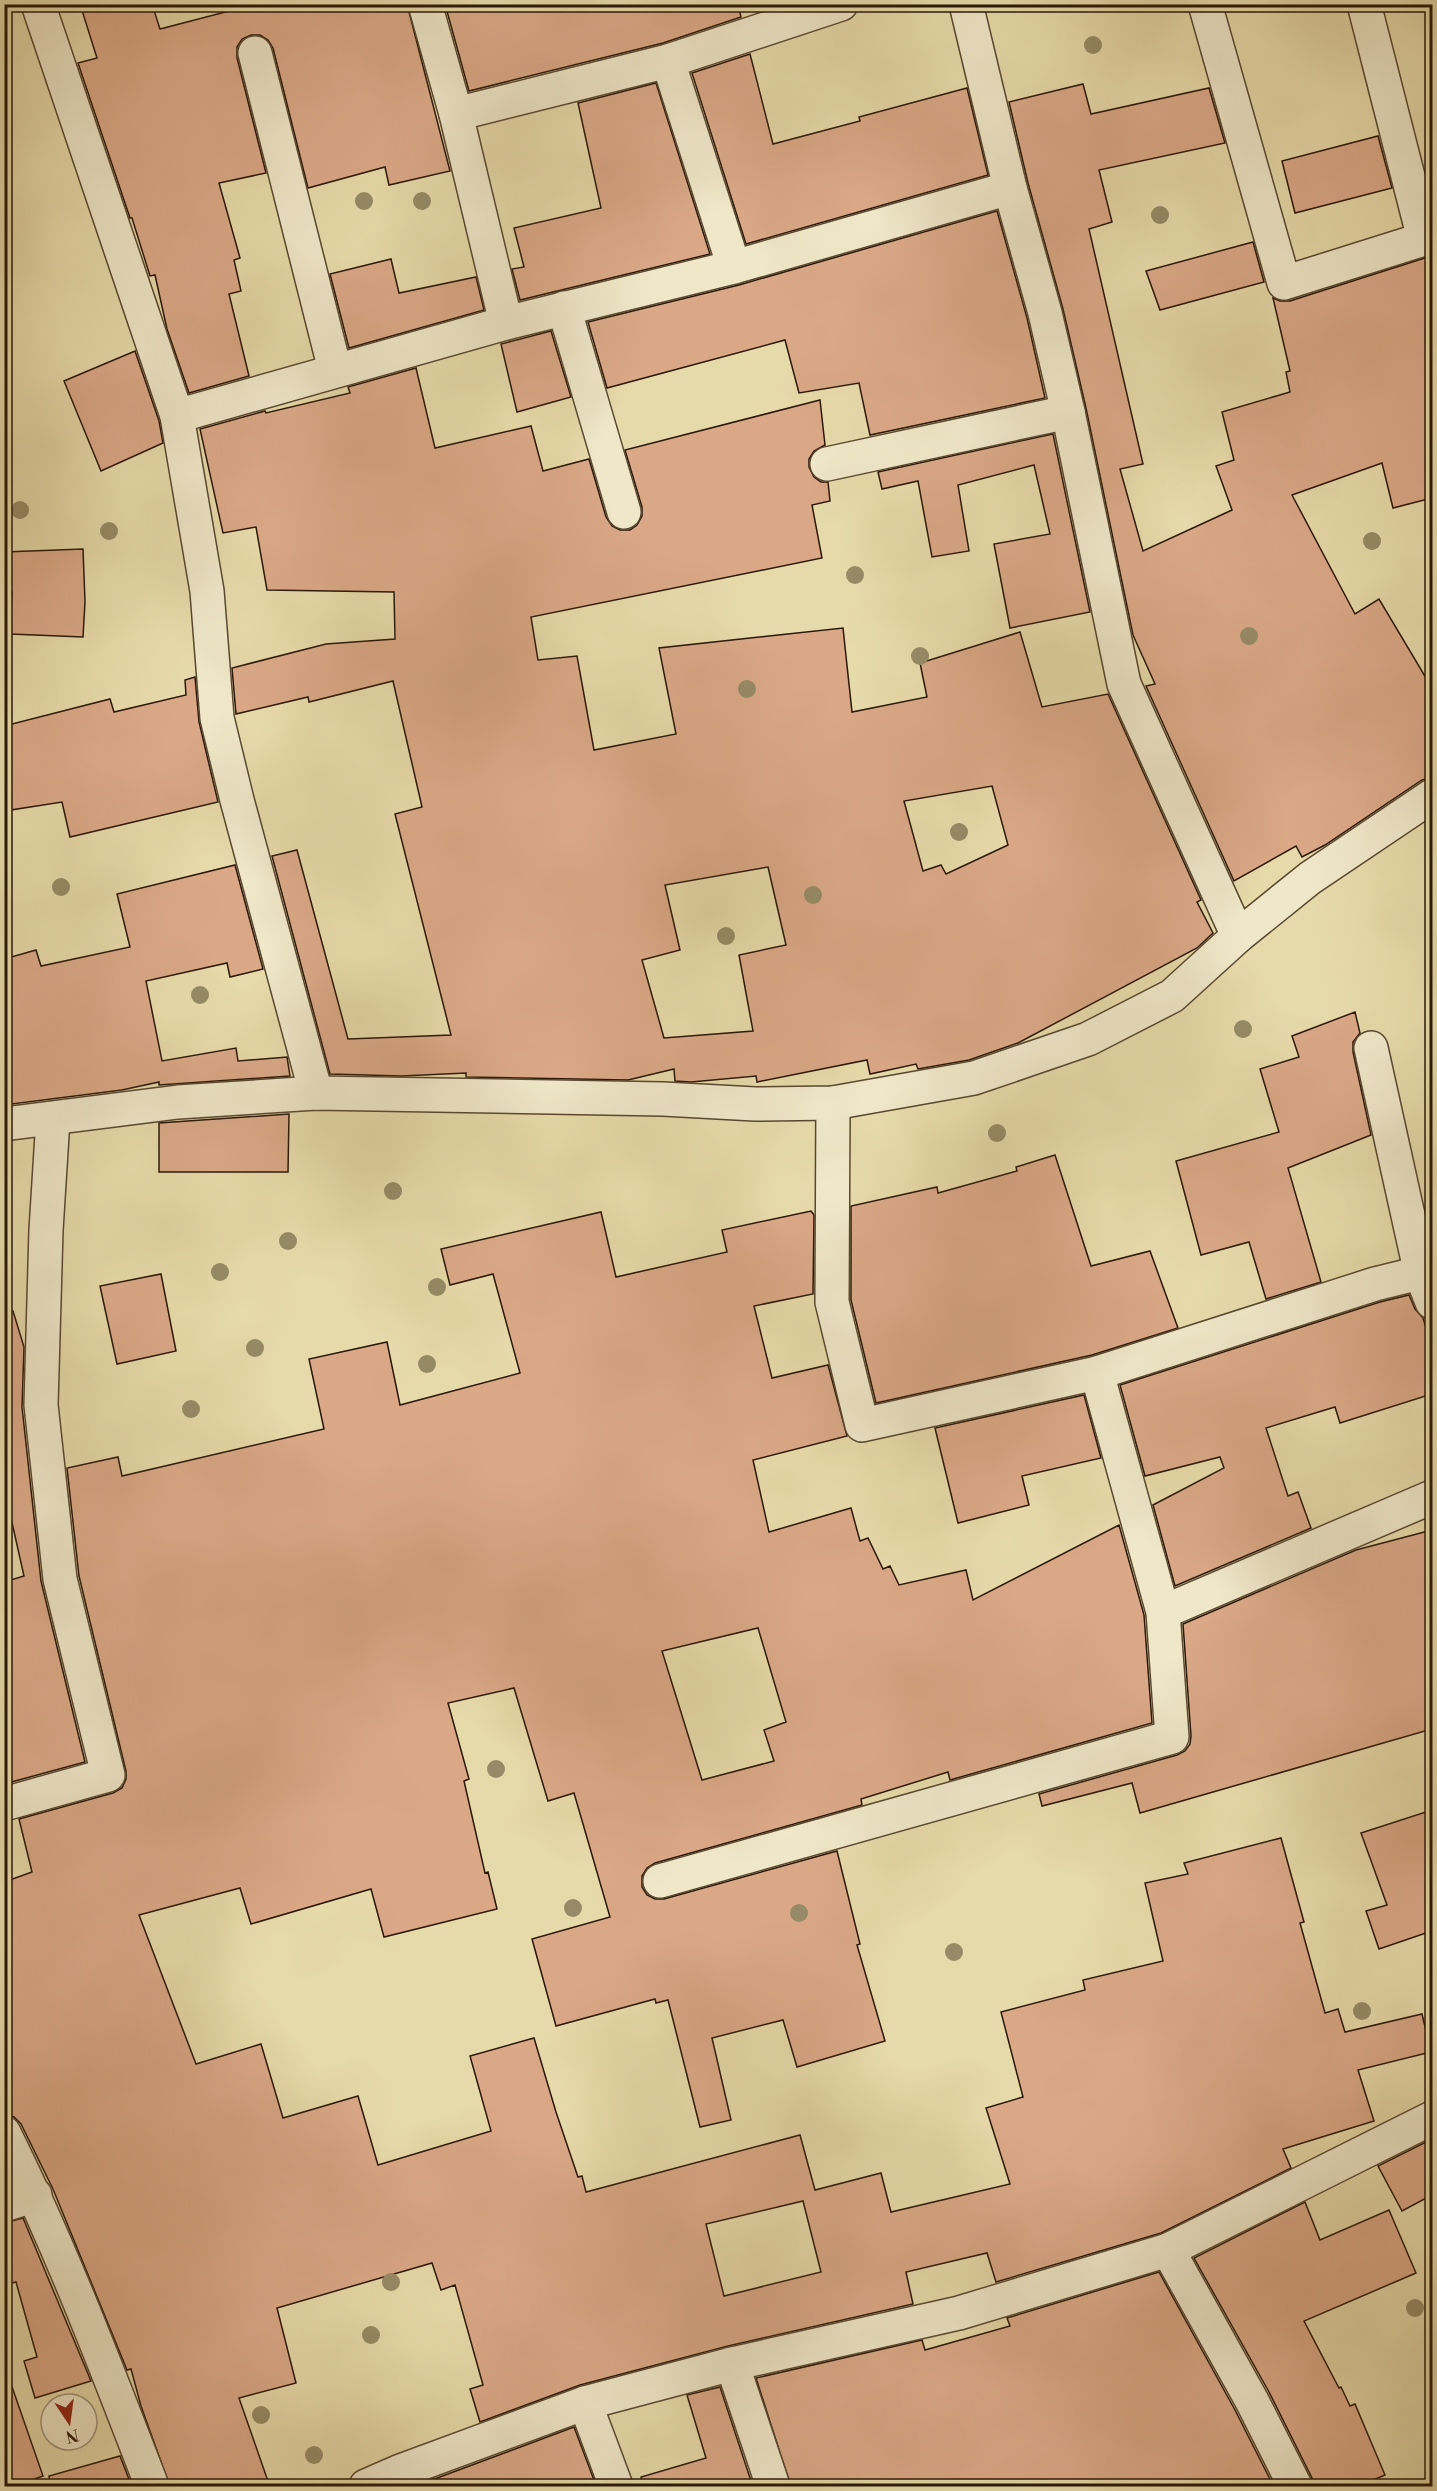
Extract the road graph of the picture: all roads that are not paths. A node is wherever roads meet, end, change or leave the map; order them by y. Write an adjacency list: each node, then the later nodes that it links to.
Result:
1 (38, 4): 17 (street)
2 (425, 4): 9 (street)
3 (841, 4): 8 (street)
4 (966, 4): 10 (street)
5 (1205, 4): 11 (street)
6 (1364, 4): 11 (street)
7 (255, 53): 15 (street)
8 (668, 61): 9 (street); 12 (street)
9 (456, 114): 14 (street)
10 (1010, 188): 12 (street); 16 (street)
11 (1428, 239)
12 (734, 267): 13 (street)
13 (564, 308): 14 (street); 19 (street)
14 (506, 323): 15 (street)
15 (335, 370): 17 (street)
16 (1068, 412): 18 (street); 21 (street)
17 (177, 416): 23 (street)
18 (828, 464)
19 (624, 512)
20 (1432, 799): 21 (street)
21 (1238, 936): 24 (street)
22 (1371, 1048): 27 (street)
23 (316, 1093): 24 (street); 25 (street)
24 (833, 1103): 28 (street)
25 (53, 1119): 26 (street); 31 (street)
26 (4, 1124)
27 (1429, 1282): 28 (street)
28 (1097, 1372): 30 (street)
29 (1432, 1497): 30 (street)
30 (1163, 1612): 32 (street)
31 (4, 1804)
32 (660, 1881)
33 (1432, 2118): 37 (street)
34 (4, 2133): 35 (street)
35 (35, 2195): 36 (street); 40 (street)
36 (4, 2205)
37 (1168, 2250): 38 (street); 44 (street)
38 (732, 2364): 39 (street); 43 (street)
39 (585, 2403): 41 (street); 42 (street)
40 (152, 2487)
41 (366, 2487)
42 (616, 2487)
43 (773, 2487)
44 (1295, 2487)

